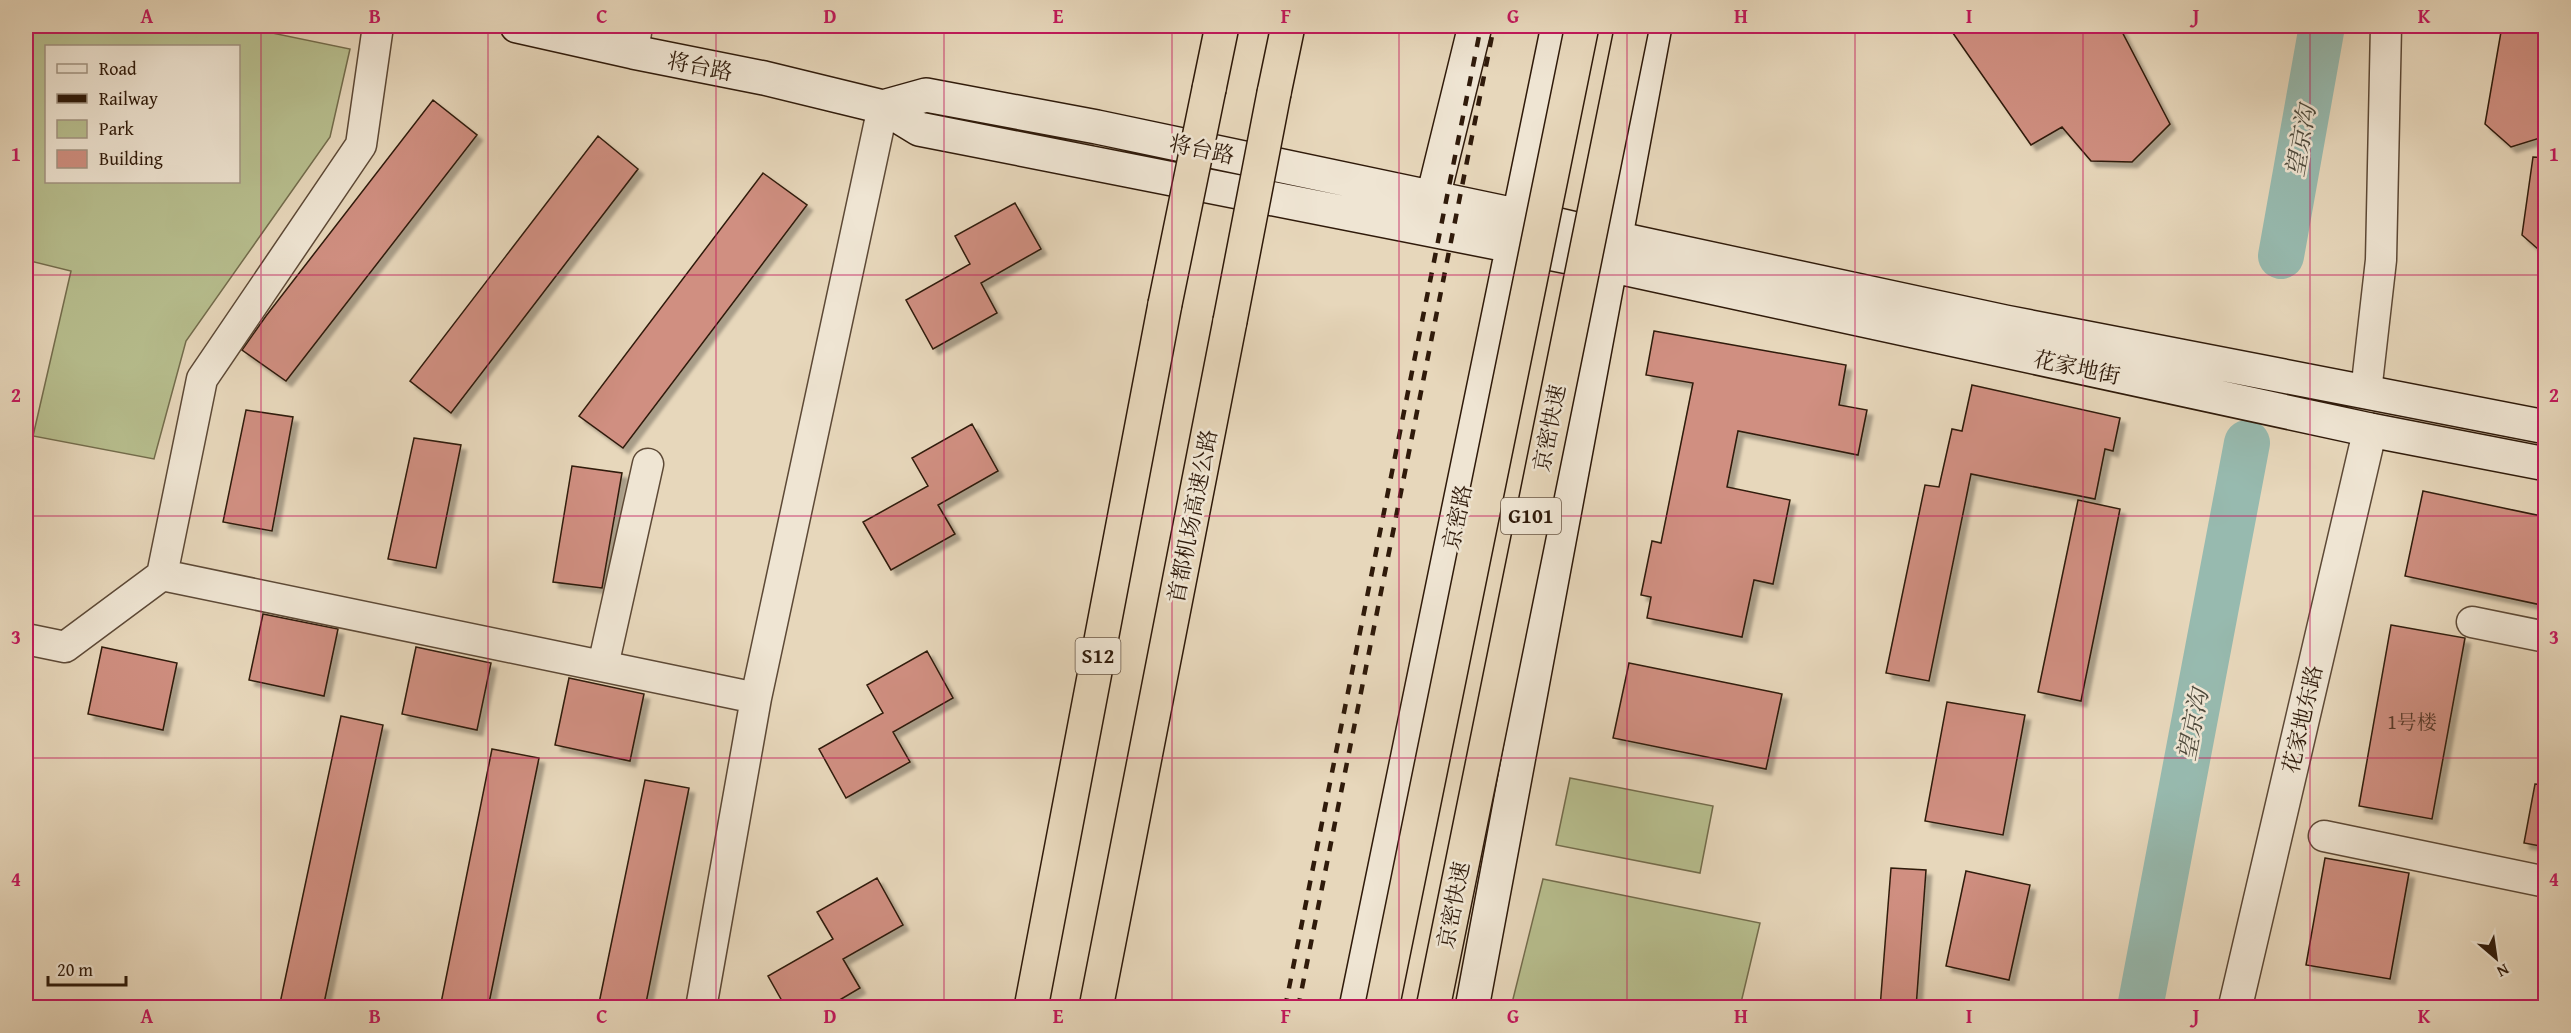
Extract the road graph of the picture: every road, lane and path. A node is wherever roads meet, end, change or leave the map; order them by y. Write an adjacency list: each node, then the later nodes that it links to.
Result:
1 (378, 26): 21 (street)
2 (517, 26): 11 (main road, 将台路)
3 (1222, 26): 30 (highway, S12, bridge)
4 (1288, 26): 31 (highway, 首都机场高速公路, bridge)
5 (1475, 26): 13 (main road)
6 (1558, 26): 14 (main road, 京密路)
7 (1582, 26): 33 (highway, 京密快速 / G101, bridge)
8 (1632, 26): 34 (highway, 京密快速 / G101, bridge)
9 (1655, 26): 15 (main road, G101)
10 (2386, 26): 16 (street)
11 (635, 39): 12 (main road, 将台路)
12 (883, 106): 13 (main road, 将台路); 14 (main road, 将台路); 26 (street)
13 (1433, 197): 14 (main road, 将台路)
14 (1517, 231): 15 (main road); 32 (main road, 京密路)
15 (1612, 252): 16 (main road, 花家地街); 18 (main road, 花家地街); 35 (main road, G101)
16 (2366, 392): 17 (main road, 花家地街)
17 (2546, 427)
18 (2370, 430): 20 (main road, 花家地街); 36 (main road, 花家地东路)
19 (648, 464): 25 (street)
20 (2546, 464)
21 (162, 575): 24 (street); 25 (street)
22 (2472, 622): 23 (street)
23 (2546, 637)
24 (26, 639)
25 (603, 666): 26 (street)
26 (756, 698): 29 (street)
27 (2324, 836): 28 (street)
28 (2546, 882)
29 (701, 1008)
30 (1031, 1008)
31 (1096, 1008)
32 (1356, 1008)
33 (1382, 1008)
34 (1433, 1008)
35 (1472, 1008)
36 (2235, 1008)

